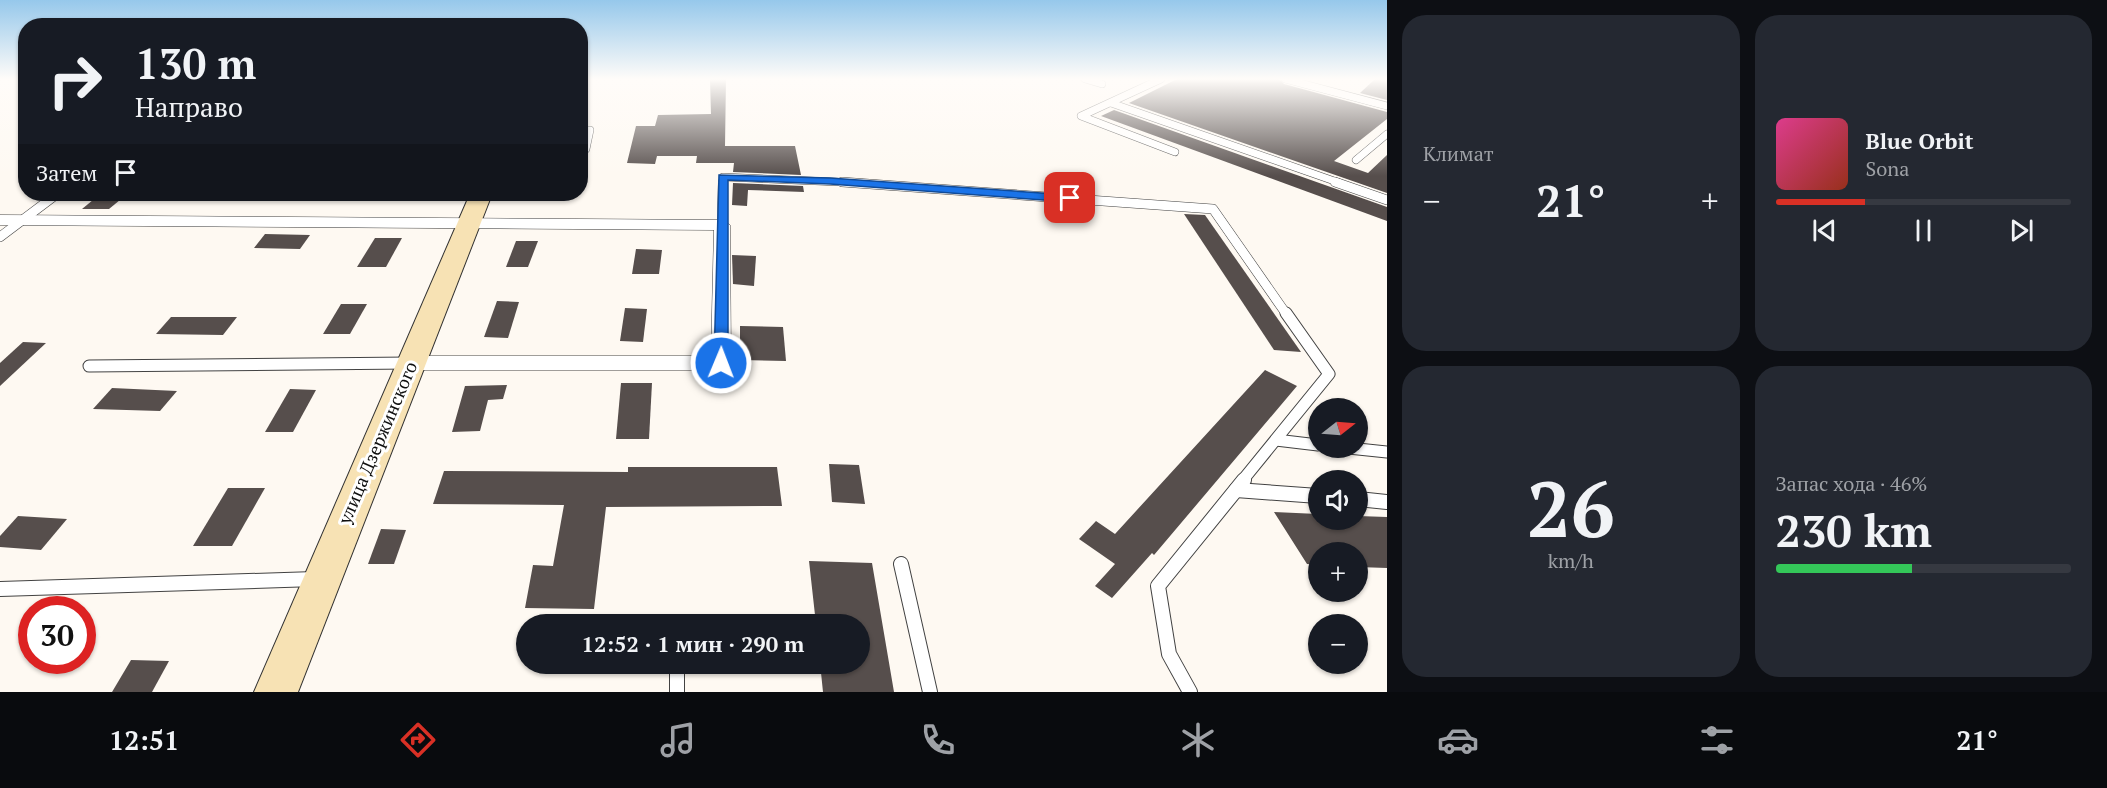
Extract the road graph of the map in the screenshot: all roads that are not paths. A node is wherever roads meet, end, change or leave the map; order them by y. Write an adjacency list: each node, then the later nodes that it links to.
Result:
1 (1092, 111): 4 (lane)
2 (1135, 111): 6 (lane)
3 (1387, 134): 5 (lane)
4 (1175, 152)
5 (1356, 160)
6 (1387, 200)
7 (48, 201): 10 (lane)
8 (475, 208): 10 (street); 11 (street); 13 (street, улица Дзержинского)
9 (0, 219): 10 (street)
10 (23, 220): 12 (lane)
11 (722, 225): 13 (street); 15 (lane)
12 (0, 237)
13 (412, 363): 14 (lane); 24 (street, улица Дзержинского)
14 (89, 366)
15 (1276, 440): 16 (lane); 19 (lane)
16 (1308, 444)
17 (1368, 450): 18 (lane)
18 (1387, 452)
19 (1236, 490): 20 (lane); 30 (lane)
20 (1308, 495)
21 (1368, 500): 22 (lane)
22 (1387, 502)
23 (901, 564): 29 (lane)
24 (321, 579): 25 (lane); 27 (street, улица Дзержинского)
25 (0, 589)
26 (677, 674): 28 (lane)
27 (276, 692)
28 (676, 692)
29 (930, 692)
30 (1190, 692)

